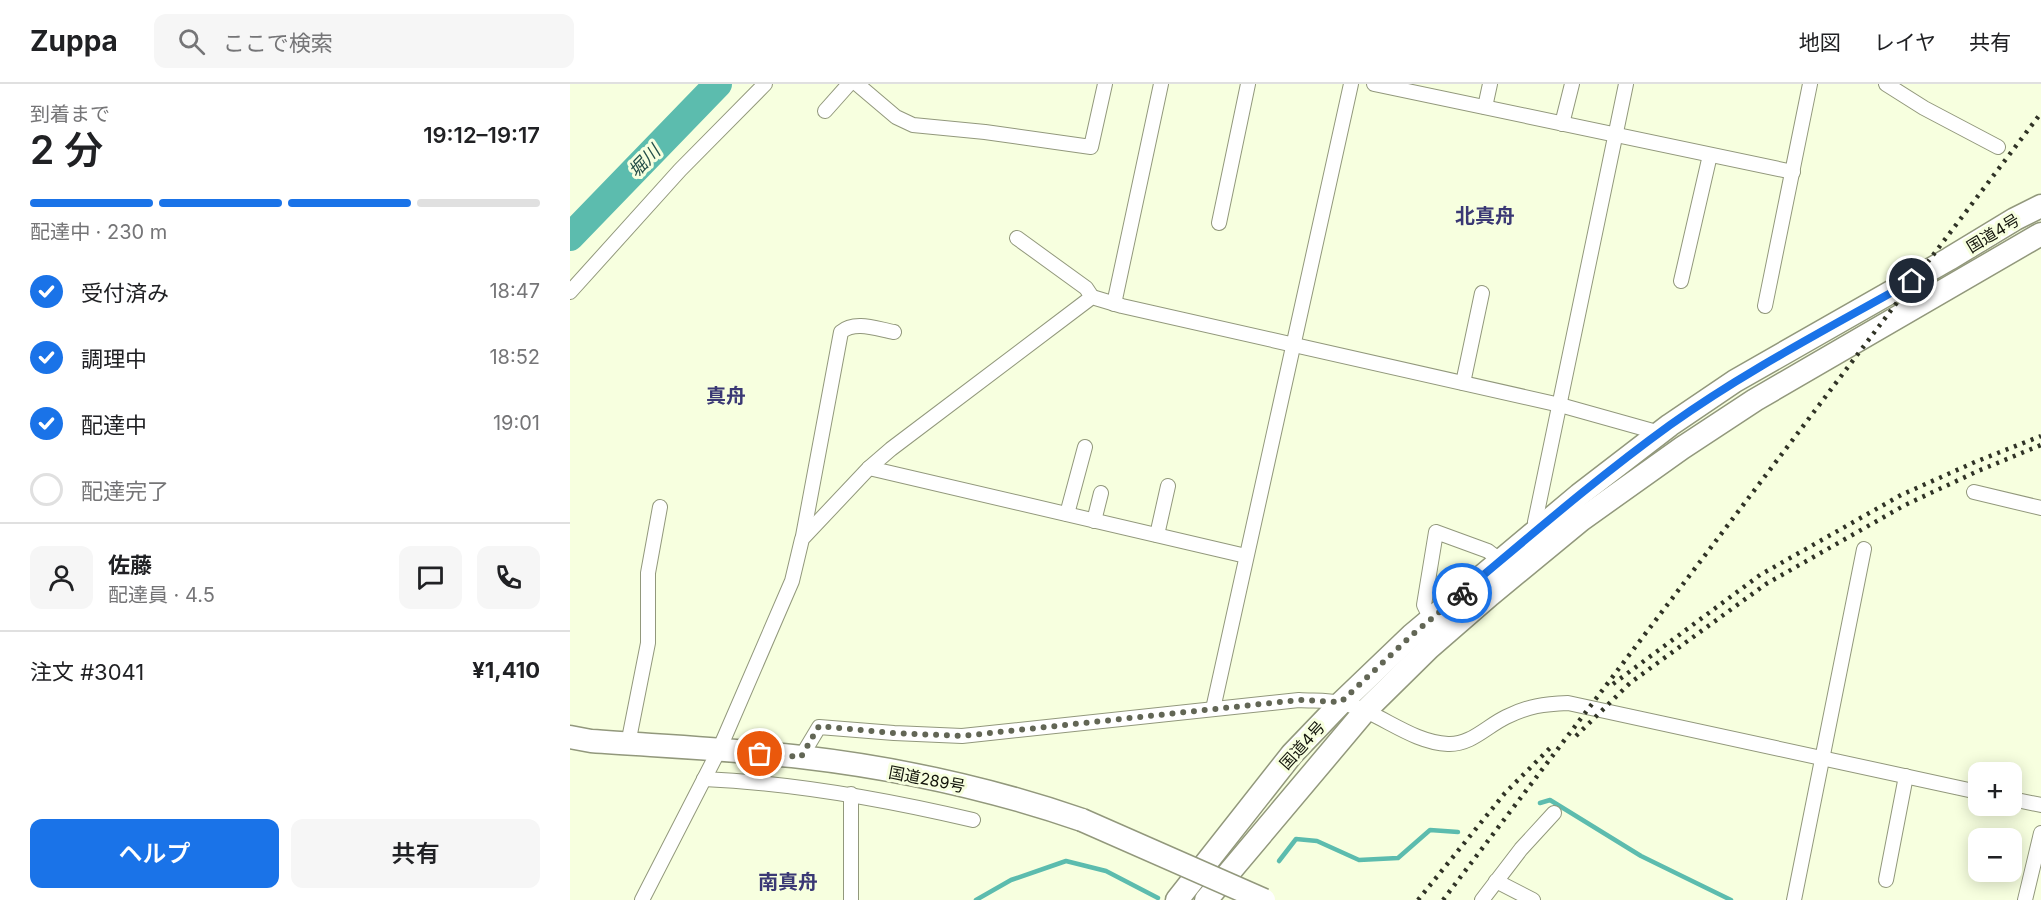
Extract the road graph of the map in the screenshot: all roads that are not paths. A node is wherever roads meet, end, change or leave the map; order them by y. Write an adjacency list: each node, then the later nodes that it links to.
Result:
1 (765, 84): 26 (street)
2 (849, 84): 15 (street)
3 (858, 84): 4 (street)
4 (1105, 84)
5 (1161, 84): 29 (street)
6 (1248, 84): 22 (street)
7 (1351, 84): 32 (street)
8 (1374, 84): 14 (street)
9 (1490, 84): 14 (street)
10 (1572, 84): 16 (street)
11 (1626, 84): 17 (street)
12 (1810, 84): 20 (street)
13 (1886, 84): 18 (street)
14 (1485, 107): 16 (street)
15 (825, 111)
16 (1562, 124): 17 (street)
17 (1615, 135): 19 (street); 34 (street)
18 (1998, 147)
19 (1710, 155): 20 (street); 25 (street)
20 (1792, 172): 30 (street)
21 (2041, 206): 35 (highway, 国道4号)
22 (1219, 223)
23 (2041, 234): 54 (highway, 国道4号)
24 (1017, 238): 28 (street)
25 (1681, 281)
26 (570, 292)
27 (1482, 293): 33 (street)
28 (1092, 297): 29 (street); 37 (street)
29 (1114, 304): 32 (street)
30 (1765, 306)
31 (894, 332): 47 (street)
32 (1293, 345): 33 (street); 49 (street)
33 (1463, 383): 34 (street)
34 (1560, 405): 35 (street); 45 (street)
35 (1660, 433): 45 (highway, 国道4号)
36 (1085, 447): 43 (street)
37 (869, 468): 43 (street); 47 (street)
38 (1168, 486): 46 (street)
39 (1974, 492): 42 (street)
40 (1101, 493): 44 (street)
41 (660, 507): 56 (street)
42 (2041, 508)
43 (1066, 514): 44 (street)
44 (1094, 521): 46 (street)
45 (1539, 529): 50 (highway, 国道4号)
46 (1157, 535): 49 (street)
47 (802, 539): 57 (street)
48 (1864, 549): 59 (street)
49 (1246, 556): 53 (street)
50 (1501, 561): 51 (highway, 国道4号); 51 (street)
51 (1431, 619): 52 (highway, 国道4号)
52 (1341, 702): 53 (street); 54 (street); 73 (highway, 国道4号)
53 (1213, 709): 58 (street)
54 (1365, 711): 59 (street); 74 (highway, 国道4号)
55 (570, 736): 56 (highway, 国道289号)
56 (628, 744): 57 (highway, 国道289号)
57 (718, 750): 58 (highway, 国道289号); 61 (street)
58 (801, 757): 75 (highway, 国道289号, bridge)
59 (1823, 759): 60 (street); 78 (street)
60 (1906, 776): 62 (street); 69 (street)
61 (704, 779): 63 (street); 71 (street)
62 (1968, 790)
63 (851, 794): 67 (street); 72 (street)
64 (2022, 801): 65 (street)
65 (2041, 805)
66 (1554, 813): 70 (street)
67 (973, 820)
68 (2041, 833): 79 (street)
69 (1886, 880)
70 (1496, 881): 76 (street); 77 (street)
71 (642, 900)
72 (851, 900)
73 (1176, 900)
74 (1206, 900)
75 (1264, 900)
76 (1482, 900)
77 (1533, 900)
78 (1794, 900)
79 (2025, 900)

